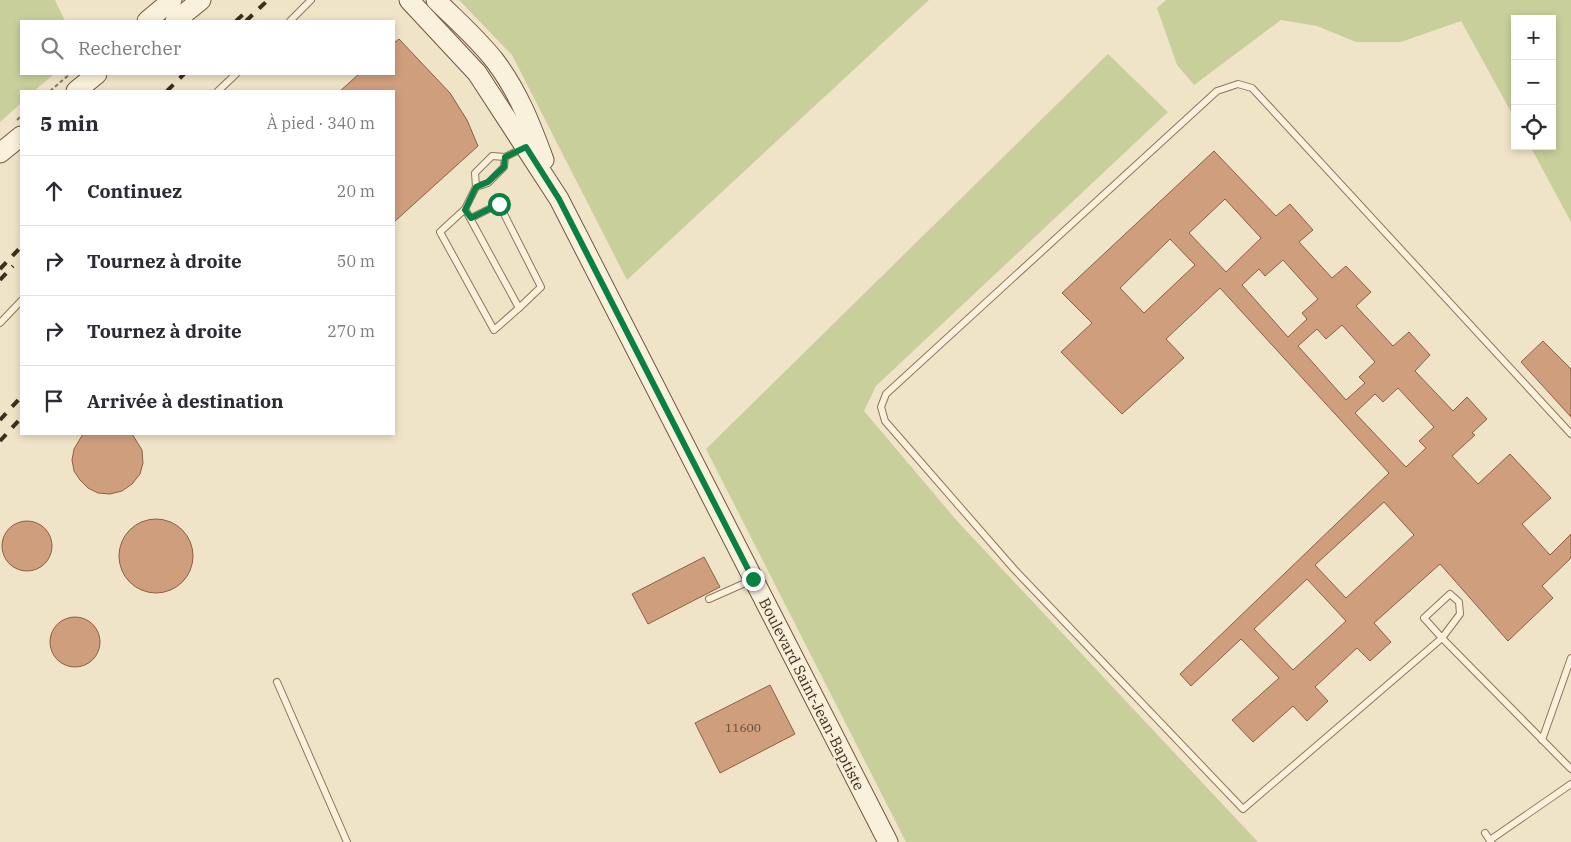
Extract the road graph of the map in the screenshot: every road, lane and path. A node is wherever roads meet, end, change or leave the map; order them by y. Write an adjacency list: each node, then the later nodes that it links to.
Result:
1 (172, 0): 6 (main road)
2 (201, 0): 7 (main road)
3 (311, 0): 8 (lane)
4 (409, 0): 16 (main road, Boulevard Saint-Jean-Baptiste)
5 (436, 0): 20 (main road, Boulevard Saint-Jean-Baptiste)
6 (148, 20)
7 (176, 20)
8 (291, 20)
9 (69, 75): 12 (path)
10 (96, 75): 13 (main road)
11 (235, 75): 14 (lane)
12 (51, 90)
13 (77, 90)
14 (219, 90)
15 (20, 137): 17 (main road)
16 (526, 147): 18 (lane); 20 (main road, Boulevard Saint-Jean-Baptiste)
17 (0, 153)
18 (505, 157): 19 (lane); 19 (lane)
19 (476, 187): 21 (lane)
20 (559, 199): 27 (main road, Boulevard Saint-Jean-Baptiste)
21 (465, 210): 22 (lane); 24 (lane)
22 (471, 218): 24 (lane); 24 (lane)
23 (20, 302): 25 (lane)
24 (519, 308)
25 (0, 323)
26 (1571, 434): 29 (lane)
27 (753, 579): 28 (lane); 38 (main road, Boulevard Saint-Jean-Baptiste)
28 (709, 599)
29 (1442, 638): 29 (lane); 32 (lane)
30 (1571, 658): 32 (lane)
31 (277, 682): 37 (lane)
32 (1542, 740): 33 (lane)
33 (1571, 769)
34 (1571, 784): 36 (lane)
35 (1485, 833): 36 (lane)
36 (1491, 841)
37 (347, 842)
38 (888, 842)

